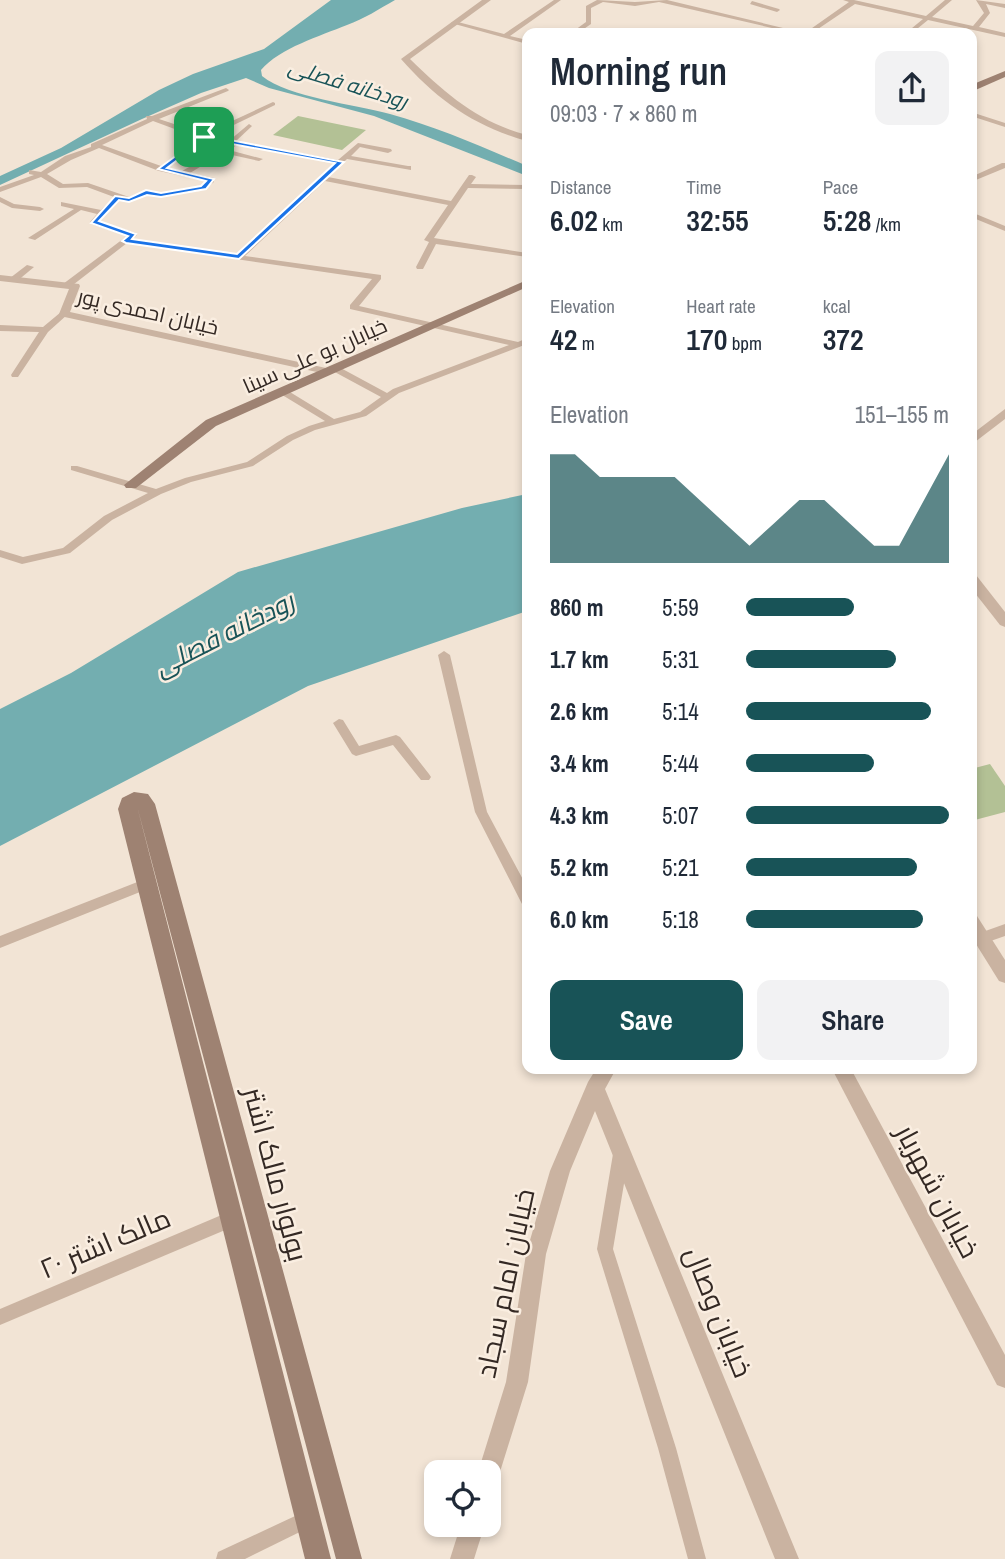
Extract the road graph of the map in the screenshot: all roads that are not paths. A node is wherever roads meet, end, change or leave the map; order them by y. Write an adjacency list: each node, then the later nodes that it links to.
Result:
1 (487, 0): 14 (street)
2 (558, 0): 22 (street)
3 (603, 0): 5 (street); 15 (street)
4 (949, 0): 12 (street)
5 (663, 1): 13 (street)
6 (754, 1): 11 (street); 13 (street)
7 (850, 1): 12 (street); 17 (street)
8 (978, 1): 9 (street); 20 (street)
9 (995, 2): 10 (street)
10 (1005, 6)
11 (777, 10)
12 (927, 18): 18 (street); 19 (street)
13 (741, 20): 16 (street)
14 (454, 23): 22 (street); 34 (street)
15 (582, 28)
16 (778, 28)
17 (815, 28)
18 (915, 28)
19 (970, 28)
20 (975, 28)
21 (977, 30): 23 (street)
22 (505, 36): 24 (street)
23 (1005, 36)
24 (522, 41)
25 (1005, 74): 26 (main road)
26 (977, 86)
27 (226, 90): 30 (street)
28 (273, 104): 33 (street)
29 (977, 116): 31 (street)
30 (151, 117): 33 (street); 36 (street)
31 (1005, 125)
32 (249, 126): 35 (street)
33 (204, 137): 35 (street); 43 (street)
34 (522, 137)
35 (234, 142): 37 (street); 40 (street)
36 (94, 145): 43 (street); 45 (street)
37 (222, 151): 39 (street); 46 (street)
38 (388, 151): 40 (street)
39 (259, 159)
40 (343, 160): 42 (street); 49 (street)
41 (1005, 165): 48 (street)
42 (408, 167)
43 (162, 169): 46 (street)
44 (32, 172): 45 (street)
45 (42, 174): 52 (street); 53 (street)
46 (183, 174): 53 (street)
47 (472, 177): 50 (street)
48 (977, 177)
49 (323, 178): 56 (street); 66 (street)
50 (465, 186): 51 (street); 56 (street)
51 (522, 187)
52 (0, 190)
53 (118, 197): 59 (street)
54 (0, 199): 58 (street)
55 (64, 204): 57 (street)
56 (453, 204): 63 (street)
57 (80, 208): 59 (street); 62 (street)
58 (40, 209)
59 (102, 214): 64 (street)
60 (977, 217): 61 (street)
61 (1005, 229)
62 (32, 238)
63 (434, 240): 65 (street); 68 (street)
64 (126, 241): 66 (street); 72 (street)
65 (522, 254)
66 (239, 257): 75 (street)
67 (30, 267): 70 (street)
68 (420, 267)
69 (0, 278): 70 (street, خیابان احمدی پور)
70 (13, 280): 72 (street, خیابان احمدی پور); 73 (street)
71 (522, 285): 75 (main road, خیابان بو علی سینا)
72 (66, 286): 74 (street, خیابان احمدی پور)
73 (0, 288)
74 (64, 314): 77 (street); 79 (street, خیابان احمدی پور)
75 (431, 325): 78 (street); 79 (main road, خیابان بو علی سینا)
76 (0, 328): 77 (street)
77 (45, 330): 80 (street)
78 (522, 343): 82 (street)
79 (330, 369): 81 (main road, خیابان بو علی سینا); 82 (street)
80 (15, 375)
81 (282, 391): 84 (street); 87 (main road, خیابان بو علی سینا)
82 (388, 397): 84 (street)
83 (1005, 413): 85 (street)
84 (331, 421): 88 (street)
85 (977, 436)
86 (74, 468): 87 (street)
87 (131, 485): 88 (street)
88 (157, 492): 89 (street)
89 (0, 553)
90 (977, 586): 91 (street)
91 (1005, 622)
92 (444, 655): 96 (street)
93 (339, 723): 94 (street)
94 (425, 777)
95 (145, 884): 100 (street); 105 (main road, بولوار مالک اشتر); 106 (main road, بولوار مالک اشتر)
96 (522, 890)
97 (977, 930): 99 (street)
98 (1005, 930): 99 (street)
99 (982, 938): 101 (street)
100 (0, 942)
101 (1005, 975)
102 (604, 1074): 104 (street, خیابان امام سجاد)
103 (844, 1074): 110 (street, خیابان شهریار)
104 (595, 1088): 107 (street, خیابان وصال); 111 (street, خیابان امام سجاد)
105 (237, 1143): 106 (main road); 116 (main road, بولوار مالک اشتر)
106 (214, 1152): 108 (main road, بولوار مالک اشتر)
107 (622, 1152): 118 (street); 119 (street, خیابان وصال)
108 (231, 1219): 109 (street, مالک اشتر ۲۰); 112 (main road, بولوار مالک اشتر)
109 (0, 1317)
110 (1005, 1377)
111 (493, 1460)
112 (308, 1519): 114 (street); 115 (main road, بولوار مالک اشتر)
113 (469, 1537): 117 (street)
114 (225, 1559)
115 (318, 1559)
116 (349, 1559)
117 (463, 1559)
118 (697, 1559)
119 (787, 1559)

